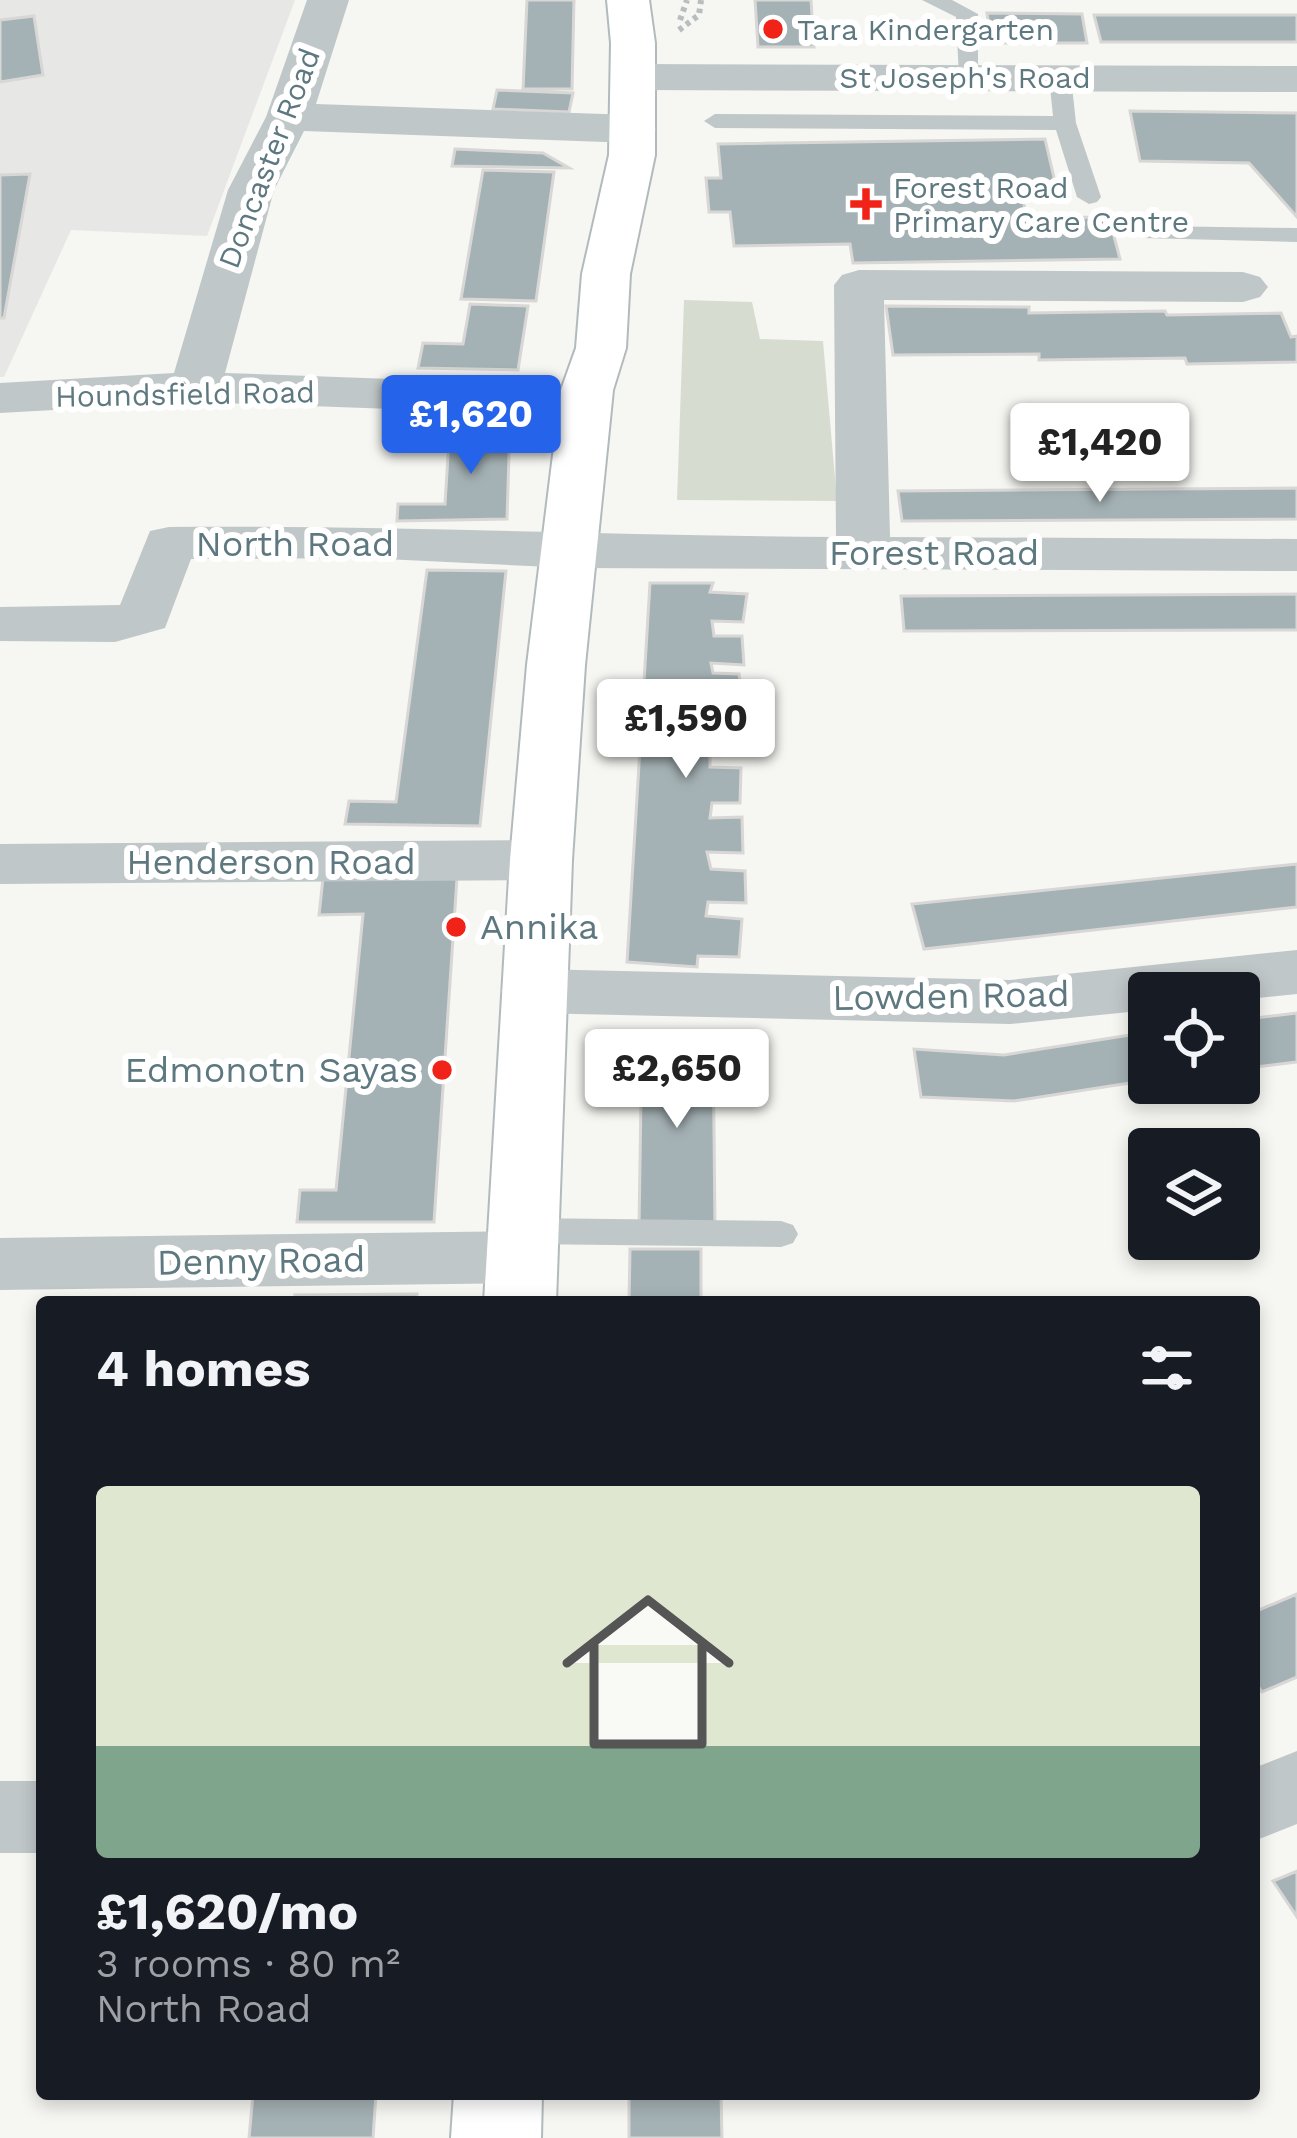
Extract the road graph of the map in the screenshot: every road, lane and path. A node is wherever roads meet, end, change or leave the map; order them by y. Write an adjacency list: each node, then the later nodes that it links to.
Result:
1 (328, 0): 10 (street, Doncaster Road)
2 (628, 0): 6 (main road)
3 (933, 0): 7 (lane)
4 (687, 8): 5 (path)
5 (700, 12)
6 (634, 77): 7 (street, St Joseph's Road); 13 (main road)
7 (970, 77): 8 (street, St Joseph's Road)
8 (1060, 77): 9 (street, St Joseph's Road); 12 (lane)
9 (1297, 79)
10 (289, 117): 13 (street); 18 (street, Doncaster Road)
11 (716, 121): 12 (lane)
12 (1065, 123): 14 (lane)
13 (632, 129): 20 (main road)
14 (1088, 197)
15 (1150, 233): 16 (lane)
16 (1297, 235)
17 (1243, 287): 22 (street)
18 (196, 387): 19 (street, Houndsfield Road); 20 (street, Houndsfield Road)
19 (0, 398)
20 (586, 401): 21 (main road)
21 (572, 552): 22 (street, Forest Road); 24 (street, North Road); 25 (main road)
22 (863, 553): 23 (street, Forest Road)
23 (1297, 555)
24 (0, 624)
25 (541, 860): 26 (street, Henderson Road); 28 (main road)
26 (0, 864)
27 (1297, 972): 28 (street, Lowden Road)
28 (533, 992): 30 (main road)
29 (781, 1234): 30 (lane)
30 (521, 1263): 31 (street, Denny Road)
31 (0, 1264)
32 (1297, 1787): 33 (street)
33 (1260, 1802)
34 (0, 1817): 35 (street)
35 (36, 1817)
36 (498, 2100): 37 (main road)
37 (496, 2138)

